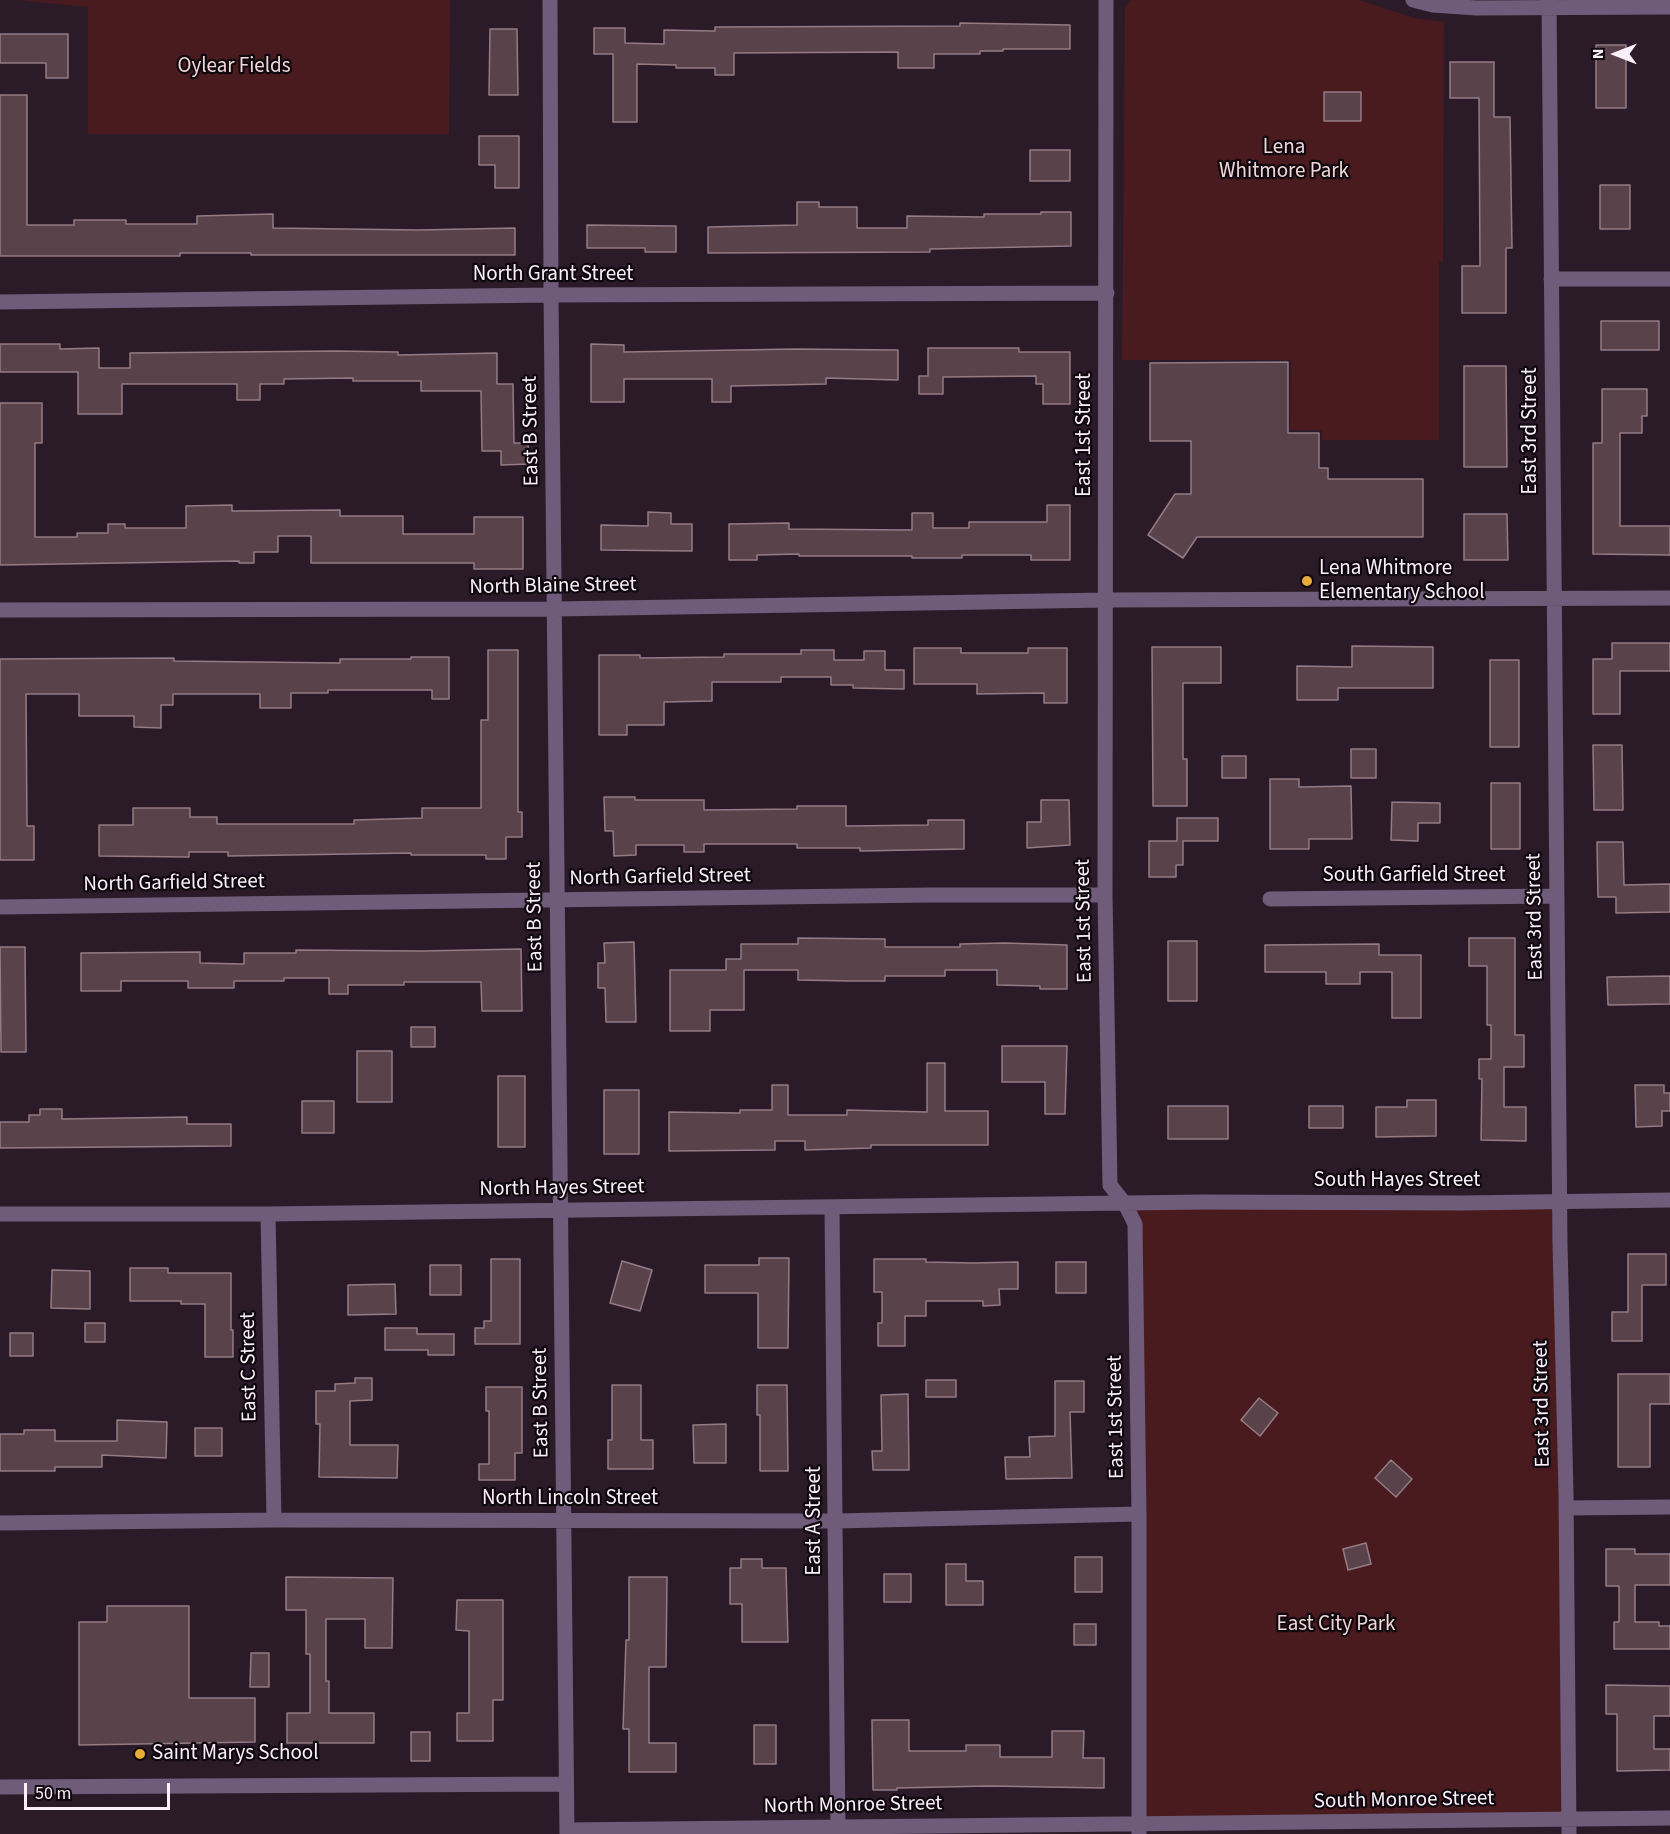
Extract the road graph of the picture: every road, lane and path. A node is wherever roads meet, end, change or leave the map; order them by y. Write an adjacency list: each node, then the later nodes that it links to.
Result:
1 (550, 0): 9 (street, East B Street)
2 (1106, 0): 8 (street, East 1st Street)
3 (1413, 0): 4 (street)
4 (1549, 3): 5 (street); 6 (street, East 3rd Street)
5 (1670, 6)
6 (1551, 279): 7 (street); 11 (street, East 3rd Street)
7 (1670, 279)
8 (1107, 293): 9 (street, North Grant Street); 13 (street, East 1st Street)
9 (551, 295): 10 (street, North Grant Street); 14 (street, East B Street)
10 (0, 302)
11 (1553, 598): 12 (street, North Blaine Street); 13 (street, North Blaine Street); 17 (street, East 3rd Street)
12 (1670, 598)
13 (1106, 600): 14 (street, North Blaine Street); 16 (street, East 1st Street)
14 (555, 609): 15 (street, North Blaine Street); 19 (street, East B Street)
15 (0, 610)
16 (1105, 895): 19 (street, North Garfield Street); 23 (street, East 1st Street)
17 (1557, 896): 18 (street, South Garfield Street); 22 (street, East 3rd Street)
18 (1270, 898)
19 (557, 901): 20 (street, North Garfield Street); 25 (street, East B Street)
20 (0, 907)
21 (1670, 1200): 22 (street, South Hayes Street)
22 (1560, 1201): 23 (street, South Hayes Street); 29 (street, East 3rd Street)
23 (1125, 1204): 24 (street, North Hayes Street); 30 (street, East 1st Street)
24 (832, 1207): 25 (street, North Hayes Street); 33 (street, East A Street)
25 (561, 1210): 27 (street, North Hayes Street); 31 (street, East B Street)
26 (0, 1214): 27 (street, North Hayes Street)
27 (268, 1214): 32 (street, East C Street)
28 (1670, 1507): 29 (street)
29 (1566, 1508): 38 (street, East 3rd Street)
30 (1139, 1514): 33 (street, North Lincoln Street); 39 (street, East 1st Street)
31 (565, 1519): 32 (street, North Lincoln Street); 33 (street, North Lincoln Street); 35 (street, East B Street)
32 (274, 1520): 34 (street, North Lincoln Street)
33 (836, 1521): 40 (street, East A Street)
34 (0, 1523)
35 (566, 1784): 36 (street); 41 (street, East B Street)
36 (0, 1787)
37 (1670, 1818): 38 (street, South Monroe Street)
38 (1569, 1827): 39 (street, South Monroe Street)
39 (1139, 1829): 40 (street, North Monroe Street)
40 (838, 1830): 41 (street, North Monroe Street)
41 (567, 1832)

